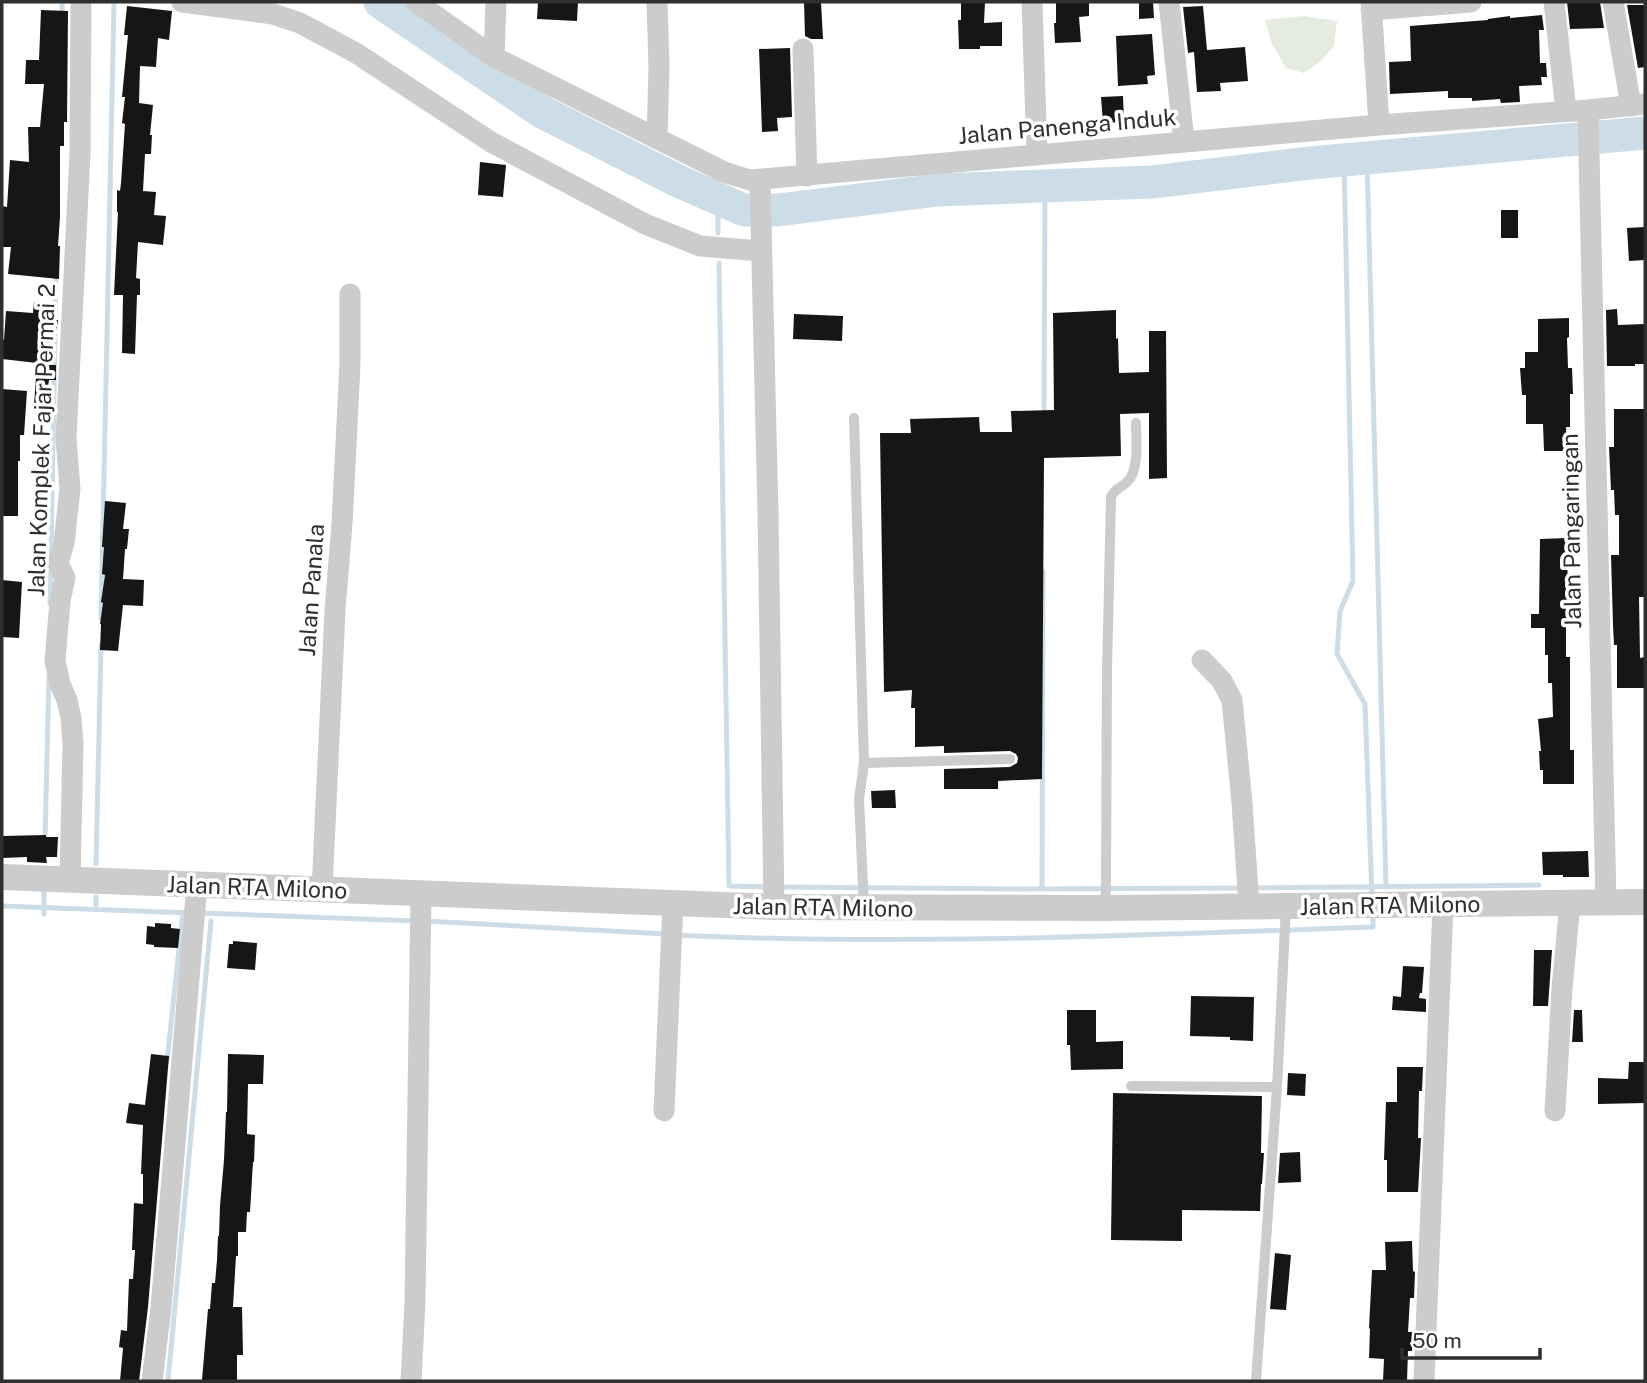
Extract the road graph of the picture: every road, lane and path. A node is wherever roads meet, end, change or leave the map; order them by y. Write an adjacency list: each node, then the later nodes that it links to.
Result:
1 (81, 2): 31 (street, Jalan Komplek Fajar Permai 2)
2 (182, 2): 23 (street)
3 (416, 2): 13 (street, Jalan Panenga Induk)
4 (496, 2): 13 (street)
5 (657, 2): 18 (street)
6 (1032, 2): 20 (street)
7 (1169, 2): 19 (street)
8 (1471, 2): 11 (street)
9 (1554, 2): 15 (street)
10 (1613, 2): 14 (street)
11 (1371, 6): 17 (street)
12 (803, 49): 21 (street)
13 (494, 57): 18 (street, Jalan Panenga Induk)
14 (1638, 105): 16 (street, Jalan Panenga Induk)
15 (1566, 111): 16 (street, Jalan Panenga Induk); 17 (street, Jalan Panenga Induk)
16 (1589, 117): 38 (street, Jalan Pangaringan)
17 (1379, 125): 19 (street, Jalan Panenga Induk)
18 (657, 139): 22 (street, Jalan Panenga Induk)
19 (1184, 142): 20 (street, Jalan Panenga Induk)
20 (1037, 155): 21 (street, Jalan Panenga Induk)
21 (807, 176): 22 (street, Jalan Panenga Induk)
22 (760, 186): 23 (street)
23 (761, 251): 44 (street)
24 (350, 294): 33 (street, Jalan Panala)
25 (854, 418): 29 (lane)
26 (1136, 423): 36 (lane)
27 (1202, 660): 42 (street)
28 (1010, 759): 29 (lane)
29 (864, 763): 35 (lane)
30 (2, 877): 31 (street, Jalan RTA Milono)
31 (70, 879): 32 (street, Jalan RTA Milono)
32 (197, 884): 33 (street, Jalan RTA Milono); 49 (street)
33 (322, 890): 34 (street, Jalan RTA Milono)
34 (421, 893): 40 (street, Jalan RTA Milono); 50 (street)
35 (864, 901): 36 (street, Jalan RTA Milono); 44 (street, Jalan RTA Milono)
36 (1105, 902): 42 (street, Jalan RTA Milono)
37 (1570, 902): 38 (street, Jalan RTA Milono); 41 (street, Jalan RTA Milono); 48 (street)
38 (1606, 902): 39 (street, Jalan RTA Milono)
39 (1645, 902)
40 (673, 904): 44 (street, Jalan RTA Milono); 47 (street)
41 (1443, 905): 43 (street, Jalan RTA Milono); 52 (street)
42 (1249, 906): 43 (street, Jalan RTA Milono)
43 (1286, 906): 46 (lane)
44 (774, 907)
45 (1131, 1086): 46 (lane)
46 (1277, 1087): 51 (lane)
47 (664, 1111)
48 (1555, 1111)
49 (152, 1381)
50 (411, 1381)
51 (1256, 1381)
52 (1424, 1381)

